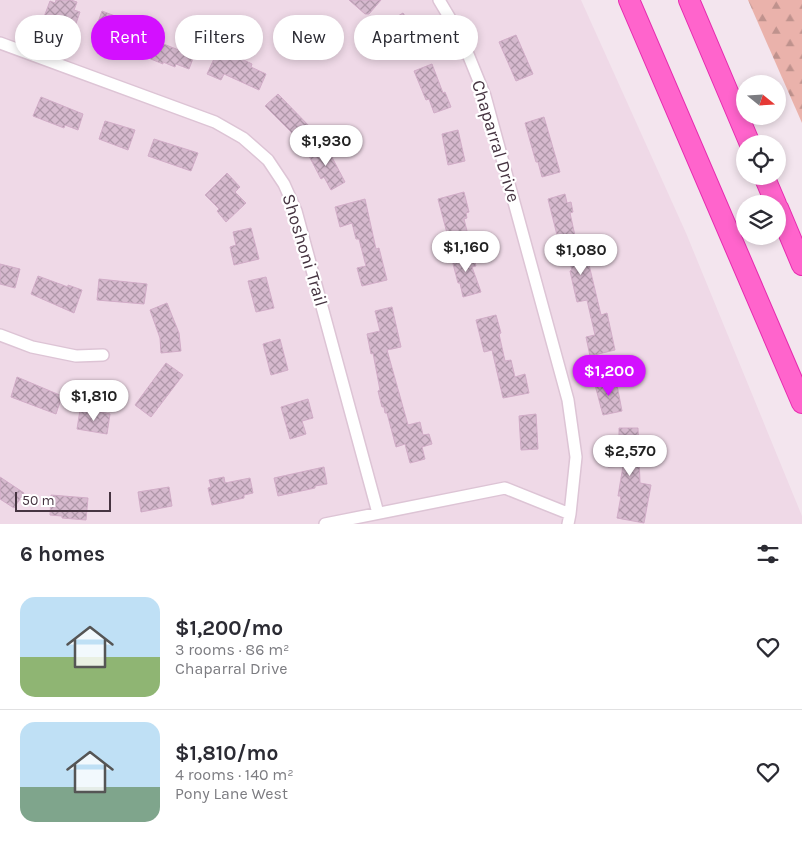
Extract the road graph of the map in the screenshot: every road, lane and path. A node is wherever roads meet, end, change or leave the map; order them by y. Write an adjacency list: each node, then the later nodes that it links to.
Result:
1 (439, 0): 12 (street, Chaparral Drive)
2 (629, 0): 10 (highway)
3 (689, 0): 5 (highway)
4 (0, 44): 11 (street, Shoshoni Trail)
5 (746, 135)
6 (786, 227): 7 (highway)
7 (802, 265)
8 (0, 335): 9 (street)
9 (103, 355)
10 (802, 403)
11 (378, 513): 12 (street); 13 (street)
12 (569, 519)
13 (325, 524)

